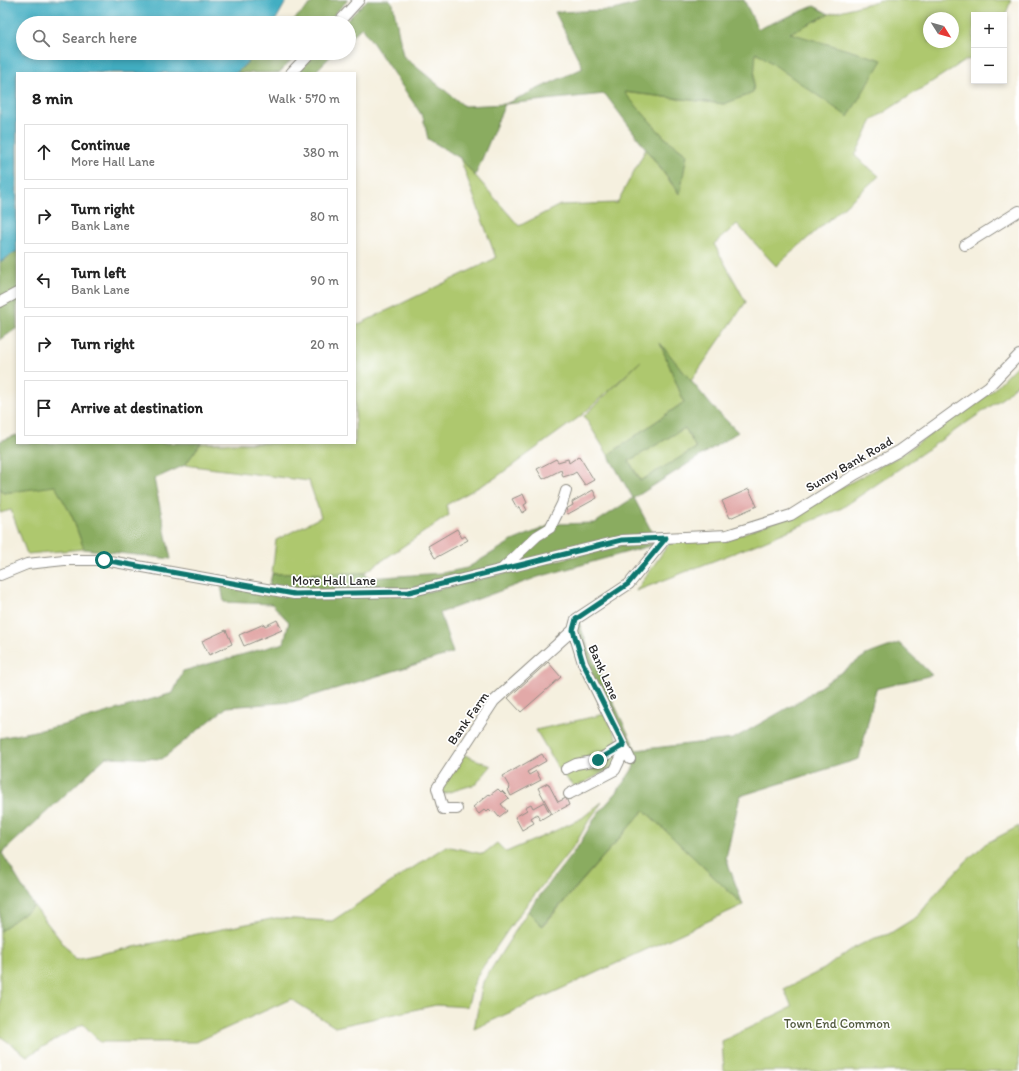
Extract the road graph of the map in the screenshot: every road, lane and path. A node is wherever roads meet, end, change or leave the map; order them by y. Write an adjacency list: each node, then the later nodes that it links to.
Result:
1 (359, 0): 2 (street)
2 (344, 16)
3 (303, 60): 4 (street)
4 (292, 72)
5 (1019, 211): 6 (street)
6 (965, 245)
7 (16, 294): 8 (street)
8 (0, 302)
9 (1019, 355): 11 (street, Sunny Bank Road)
10 (566, 491): 12 (street)
11 (666, 538): 12 (street, More Hall Lane); 14 (street)
12 (501, 569): 13 (street, More Hall Lane)
13 (0, 575)
14 (573, 630): 15 (street, Bank Lane); 19 (street, Bank Farm)
15 (624, 747): 16 (street, Bank Lane); 17 (street); 18 (street)
16 (630, 759)
17 (566, 769)
18 (570, 794)
19 (457, 809)

